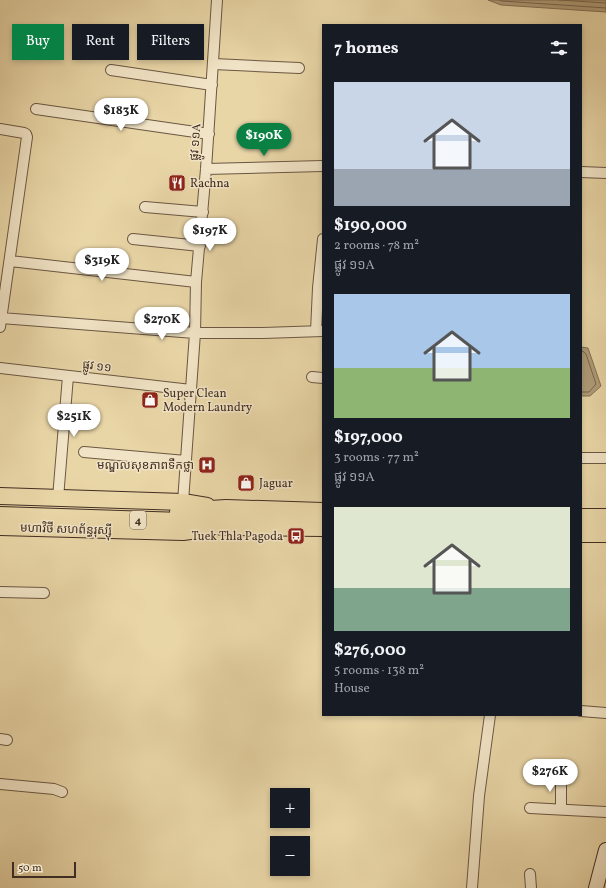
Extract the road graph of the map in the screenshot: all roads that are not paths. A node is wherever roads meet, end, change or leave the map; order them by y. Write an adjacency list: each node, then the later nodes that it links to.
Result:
1 (217, 0): 2 (street, ផ្លូវ ១១A)
2 (214, 64): 3 (street); 5 (street, ផ្លូវ ១១A)
3 (299, 68)
4 (111, 70): 5 (street)
5 (212, 85): 8 (street, ផ្លូវ ១១A)
6 (36, 109): 8 (street)
7 (0, 129): 18 (street)
8 (209, 134): 10 (street, ផ្លូវ ១១A)
9 (322, 166): 10 (street)
10 (206, 169): 14 (street, ផ្លូវ ១១A)
11 (582, 172): 12 (street)
12 (606, 173)
13 (145, 207): 14 (street)
14 (203, 212): 16 (street, ផ្លូវ ១១A)
15 (133, 240): 16 (street)
16 (200, 246): 19 (street, ផ្លូវ ១១A)
17 (322, 249): 21 (street)
18 (10, 261): 19 (street); 20 (street)
19 (196, 282): 22 (street, ផ្លូវ ១១A)
20 (1, 322): 22 (street)
21 (320, 331): 22 (street)
22 (195, 333): 27 (street, ផ្លូវ ១១A)
23 (0, 368): 24 (street, ផ្លូវ ១១)
24 (68, 376): 27 (street, ផ្លូវ ១១); 35 (street)
25 (312, 377): 26 (street)
26 (322, 378)
27 (191, 390): 31 (street, ផ្លូវ ១១A)
28 (84, 452): 31 (street)
29 (582, 458): 30 (street)
30 (606, 458)
31 (186, 461): 33 (street, ផ្លូវ ១១A)
32 (0, 496): 35 (main road, មហាវិថី សហព័ន្ធរុស្ស៊ី)
33 (183, 502): 35 (main road, មហាវិថី សហព័ន្ធរុស្ស៊ី); 38 (main road, មហាវិថី សហព័ន្ធរុស្ស៊ី)
34 (0, 507): 35 (highway, 4)
35 (51, 508): 37 (highway, 4); 38 (highway, មហាវិថី សហព័ន្ធរុស្ស៊ី / 4)
36 (322, 512): 38 (highway, មហាវិថី សហព័ន្ធរុស្ស៊ី / 4)
37 (0, 516)
38 (227, 517): 41 (main road, មហាវិថី សហព័ន្ធរុស្ស៊ី); 42 (highway, មហាវិថី សហព័ន្ធរុស្ស៊ី / 4)
39 (582, 518): 40 (highway)
40 (606, 518)
41 (0, 526)
42 (322, 527)
43 (582, 533): 44 (highway)
44 (606, 533)
45 (0, 592): 46 (street)
46 (44, 593)
47 (582, 711): 48 (street)
48 (606, 713)
49 (490, 716): 58 (street)
50 (561, 777): 54 (street)
51 (0, 787): 52 (street)
52 (62, 792)
53 (530, 808): 54 (street)
54 (561, 809): 55 (street)
55 (606, 812)
56 (606, 850): 60 (street)
57 (530, 874): 59 (street)
58 (472, 888)
59 (530, 888)
60 (596, 888)

